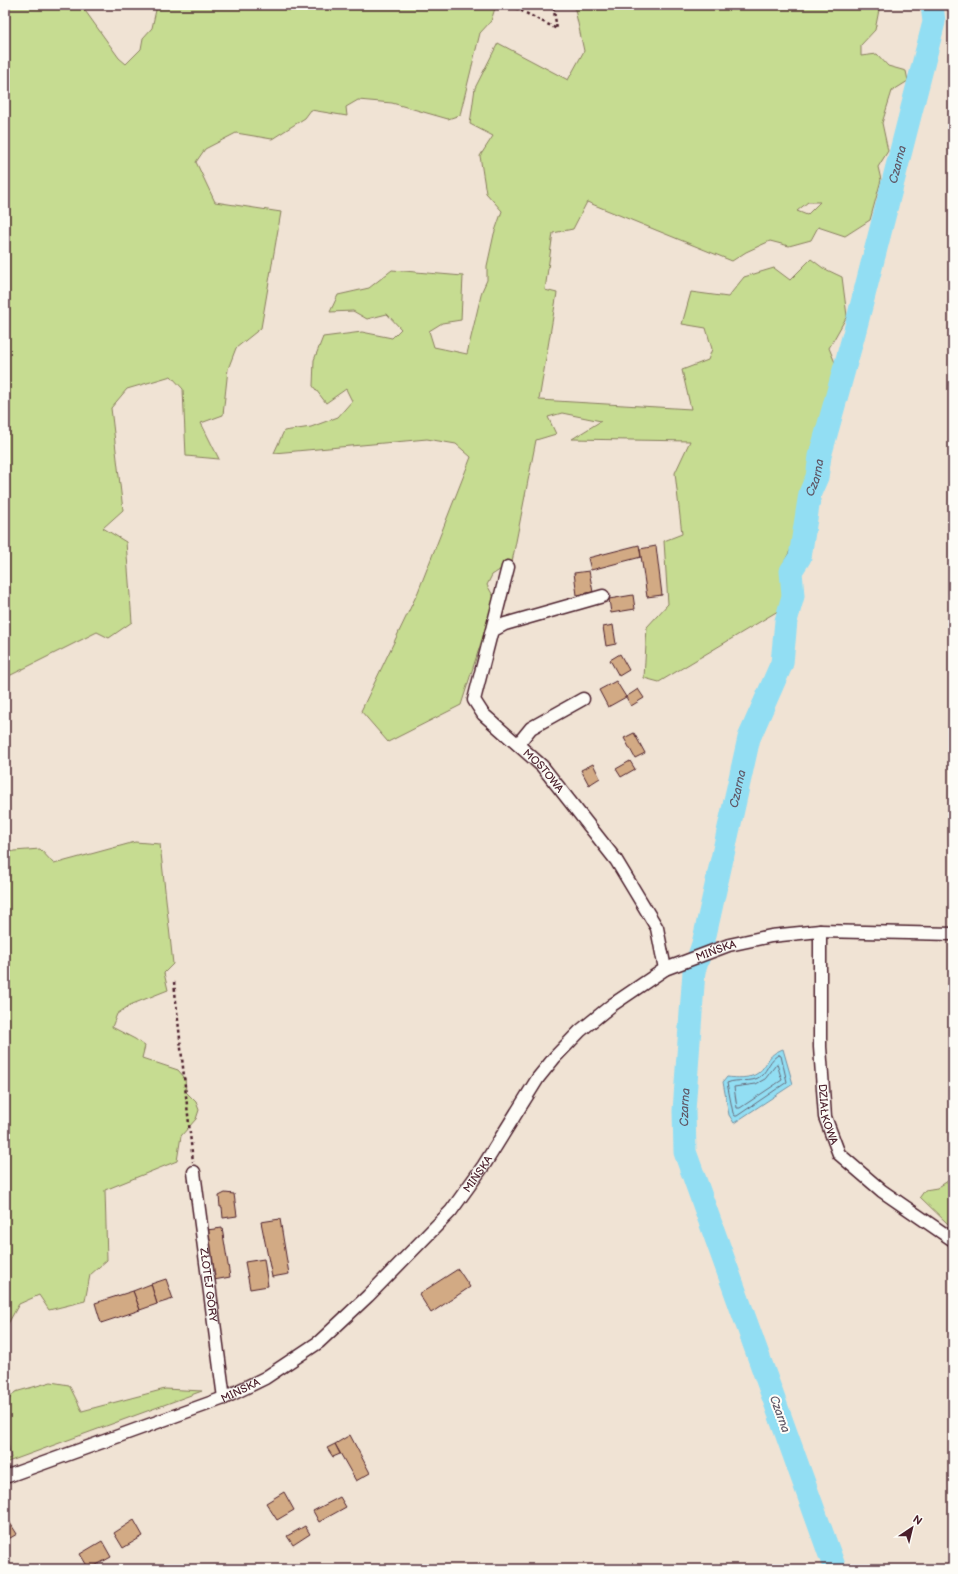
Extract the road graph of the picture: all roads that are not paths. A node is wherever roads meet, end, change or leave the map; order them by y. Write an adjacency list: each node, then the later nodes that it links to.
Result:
1 (508, 567): 3 (street, MOSTOWA)
2 (603, 596): 3 (street)
3 (492, 631): 5 (street, MOSTOWA)
4 (583, 699): 5 (street)
5 (518, 744): 8 (street, MOSTOWA)
6 (820, 931): 7 (street, MIŃSKA); 8 (street, MIŃSKA); 10 (street, DZIAŁKOWA)
7 (953, 934)
8 (665, 969): 11 (street, MIŃSKA)
9 (194, 1172): 11 (street, ZŁOTEJ GÓRY)
10 (953, 1240)
11 (224, 1398): 12 (street, MIŃSKA)
12 (5, 1477)

